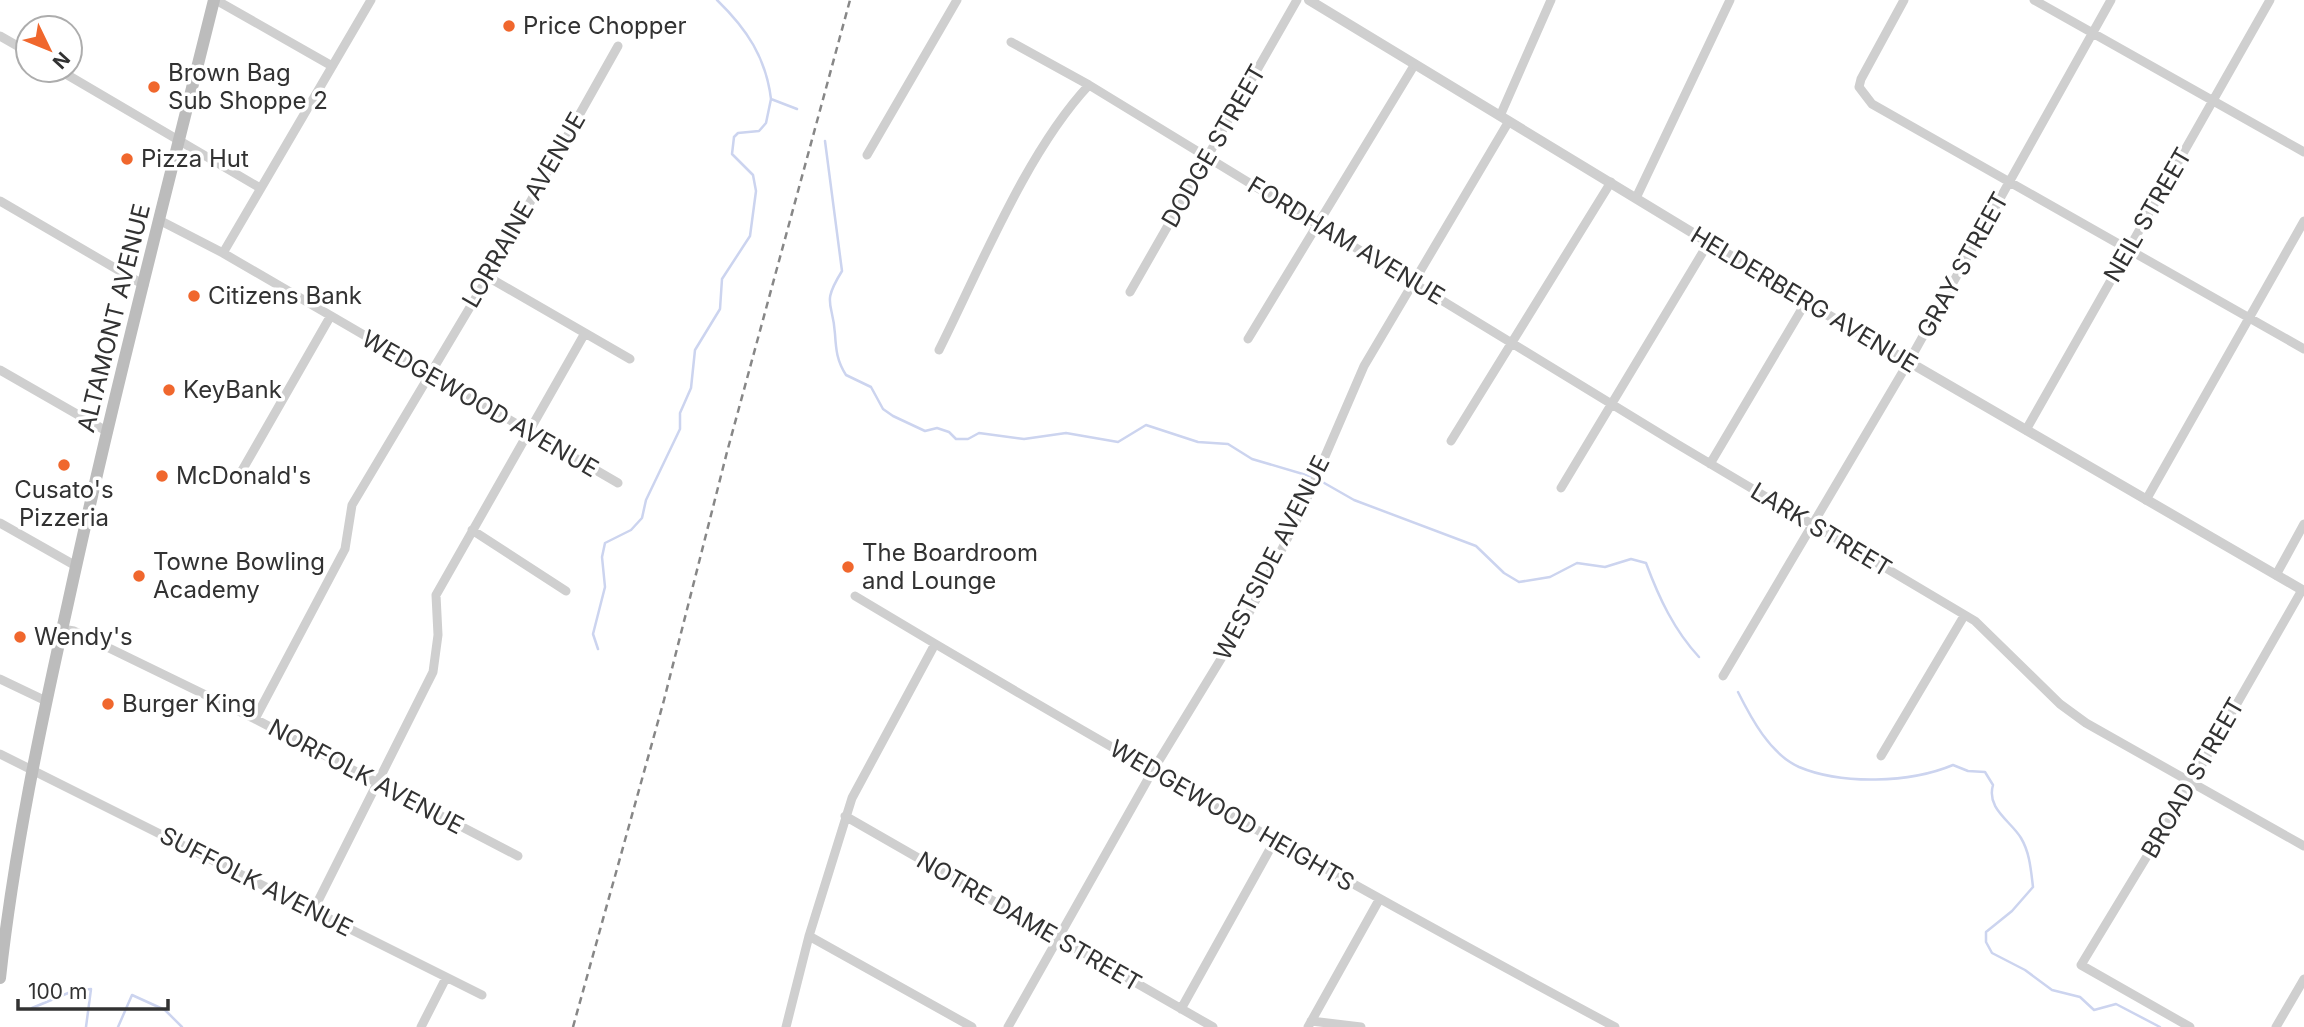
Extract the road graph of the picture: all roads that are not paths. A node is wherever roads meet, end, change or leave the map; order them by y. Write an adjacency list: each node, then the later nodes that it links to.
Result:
1 (215, 0): 16 (street); 21 (main road, ALTAMONT AVENUE)
2 (371, 0): 16 (street)
3 (957, 0): 23 (street)
4 (1297, 0): 24 (street, DODGE STREET)
5 (1309, 0): 15 (street, HELDERBERG AVENUE)
6 (1551, 0): 20 (street, WESTSIDE AVENUE)
7 (1730, 0): 28 (street)
8 (1904, 0): 26 (street)
9 (2034, 0): 12 (street)
10 (2111, 0): 12 (street, GRAY STREET)
11 (2270, 0): 19 (street, NEIL STREET)
12 (2093, 33): 19 (street); 26 (street, GRAY STREET)
13 (1011, 42): 18 (street, FORDHAM AVENUE)
14 (618, 46): 36 (street, LORRAINE AVENUE)
15 (1415, 64): 20 (street, HELDERBERG AVENUE); 32 (street)
16 (332, 66): 27 (street)
17 (83, 84): 21 (street)
18 (1089, 85): 24 (street, FORDHAM AVENUE); 47 (street)
19 (2213, 101): 22 (street); 34 (street, NEIL STREET)
20 (1504, 118): 25 (street, HELDERBERG AVENUE); 37 (street, WESTSIDE AVENUE)
21 (179, 140): 27 (street); 30 (main road, ALTAMONT AVENUE)
22 (2304, 152)
23 (867, 155)
24 (1208, 157): 32 (street, FORDHAM AVENUE); 39 (street, DODGE STREET)
25 (1611, 182): 28 (street, HELDERBERG AVENUE); 45 (street)
26 (2009, 182): 34 (street); 49 (street, GRAY STREET)
27 (260, 188): 35 (street)
28 (1636, 198): 33 (street, HELDERBERG AVENUE)
29 (0, 201): 38 (street)
30 (159, 220): 35 (street, WEDGEWOOD AVENUE); 38 (main road, ALTAMONT AVENUE)
31 (2304, 221): 42 (street)
32 (1317, 224): 37 (street, FORDHAM AVENUE); 44 (street)
33 (1709, 242): 40 (street, HELDERBERG AVENUE); 52 (street)
34 (2129, 249): 42 (street); 53 (street, NEIL STREET)
35 (223, 253): 41 (street, WEDGEWOOD AVENUE)
36 (488, 276): 43 (street); 51 (street, LORRAINE AVENUE)
37 (1414, 282): 45 (street, FORDHAM AVENUE); 82 (street, WESTSIDE AVENUE)
38 (144, 285): 54 (main road, ALTAMONT AVENUE)
39 (1130, 292)
40 (1805, 302): 49 (street, HELDERBERG AVENUE); 58 (street)
41 (330, 317): 51 (street, WEDGEWOOD AVENUE); 59 (street)
42 (2249, 317): 46 (street); 62 (street)
43 (585, 333): 48 (street); 55 (street)
44 (1248, 339)
45 (1511, 342): 52 (street, FORDHAM AVENUE); 56 (street)
46 (2304, 349)
47 (939, 350)
48 (630, 359)
49 (1908, 363): 53 (street, HELDERBERG AVENUE); 65 (street, GRAY STREET)
50 (0, 370): 54 (street)
51 (428, 374): 55 (street, WEDGEWOOD AVENUE); 78 (street, LORRAINE AVENUE)
52 (1610, 403): 57 (street, FORDHAM AVENUE); 61 (street)
53 (2026, 430): 62 (street, HELDERBERG AVENUE)
54 (108, 432): 67 (main road, ALTAMONT AVENUE)
55 (529, 433): 60 (street, WEDGEWOOD AVENUE); 66 (street)
56 (1451, 441)
57 (1678, 444): 58 (street, LARK STREET)
58 (1710, 464): 65 (street, LARK STREET)
59 (240, 474)
60 (618, 483)
61 (1561, 488)
62 (2146, 500): 68 (street, HELDERBERG AVENUE)
63 (0, 523): 67 (street)
64 (2304, 524): 68 (street)
65 (1812, 525): 72 (street, LARK STREET); 75 (street, GRAY STREET)
66 (472, 530): 70 (street); 84 (street)
67 (76, 566): 73 (main road, ALTAMONT AVENUE)
68 (2276, 575): 69 (street, HELDERBERG AVENUE)
69 (2303, 590): 83 (street, BROAD STREET)
70 (566, 591)
71 (855, 596): 74 (street, WEDGEWOOD HEIGHTS)
72 (1964, 616): 80 (street); 83 (street, LARK STREET)
73 (62, 629): 77 (main road, ALTAMONT AVENUE); 78 (street, NORFOLK AVENUE)
74 (935, 644): 82 (street, WEDGEWOOD HEIGHTS); 85 (street)
75 (1723, 676)
76 (0, 678): 77 (street)
77 (46, 701): 81 (main road, ALTAMONT AVENUE)
78 (255, 719): 84 (street, NORFOLK AVENUE)
79 (0, 754): 81 (street, SUFFOLK AVENUE)
80 (1881, 755)
81 (31, 769): 90 (street, SUFFOLK AVENUE); 93 (main road, ALTAMONT AVENUE)
82 (1152, 772): 86 (street, WEDGEWOOD HEIGHTS); 92 (street, WESTSIDE AVENUE)
83 (2192, 782): 87 (street, LARK STREET); 106 (street, BROAD STREET)
84 (378, 784): 88 (street, NORFOLK AVENUE); 90 (street)
85 (845, 816): 91 (street); 92 (street, NOTRE DAME STREET)
86 (1275, 840): 89 (street, WEDGEWOOD HEIGHTS); 97 (street)
87 (2304, 846)
88 (518, 856)
89 (1379, 900): 98 (street); 105 (street, WEDGEWOOD HEIGHTS)
90 (313, 911): 94 (street, SUFFOLK AVENUE)
91 (809, 936): 100 (street); 101 (street)
92 (1058, 937): 97 (street, NOTRE DAME STREET); 102 (street, WESTSIDE AVENUE)
93 (0, 978)
94 (446, 978): 96 (street, SUFFOLK AVENUE); 99 (street)
95 (2304, 979): 107 (street)
96 (482, 995)
97 (1181, 1009): 103 (street, NOTRE DAME STREET)
98 (1310, 1024): 104 (street)
99 (421, 1027)
100 (786, 1027)
101 (972, 1027)
102 (1008, 1027)
103 (1213, 1027)
104 (1361, 1027)
105 (1615, 1027)
106 (2190, 1027)
107 (2276, 1027)

